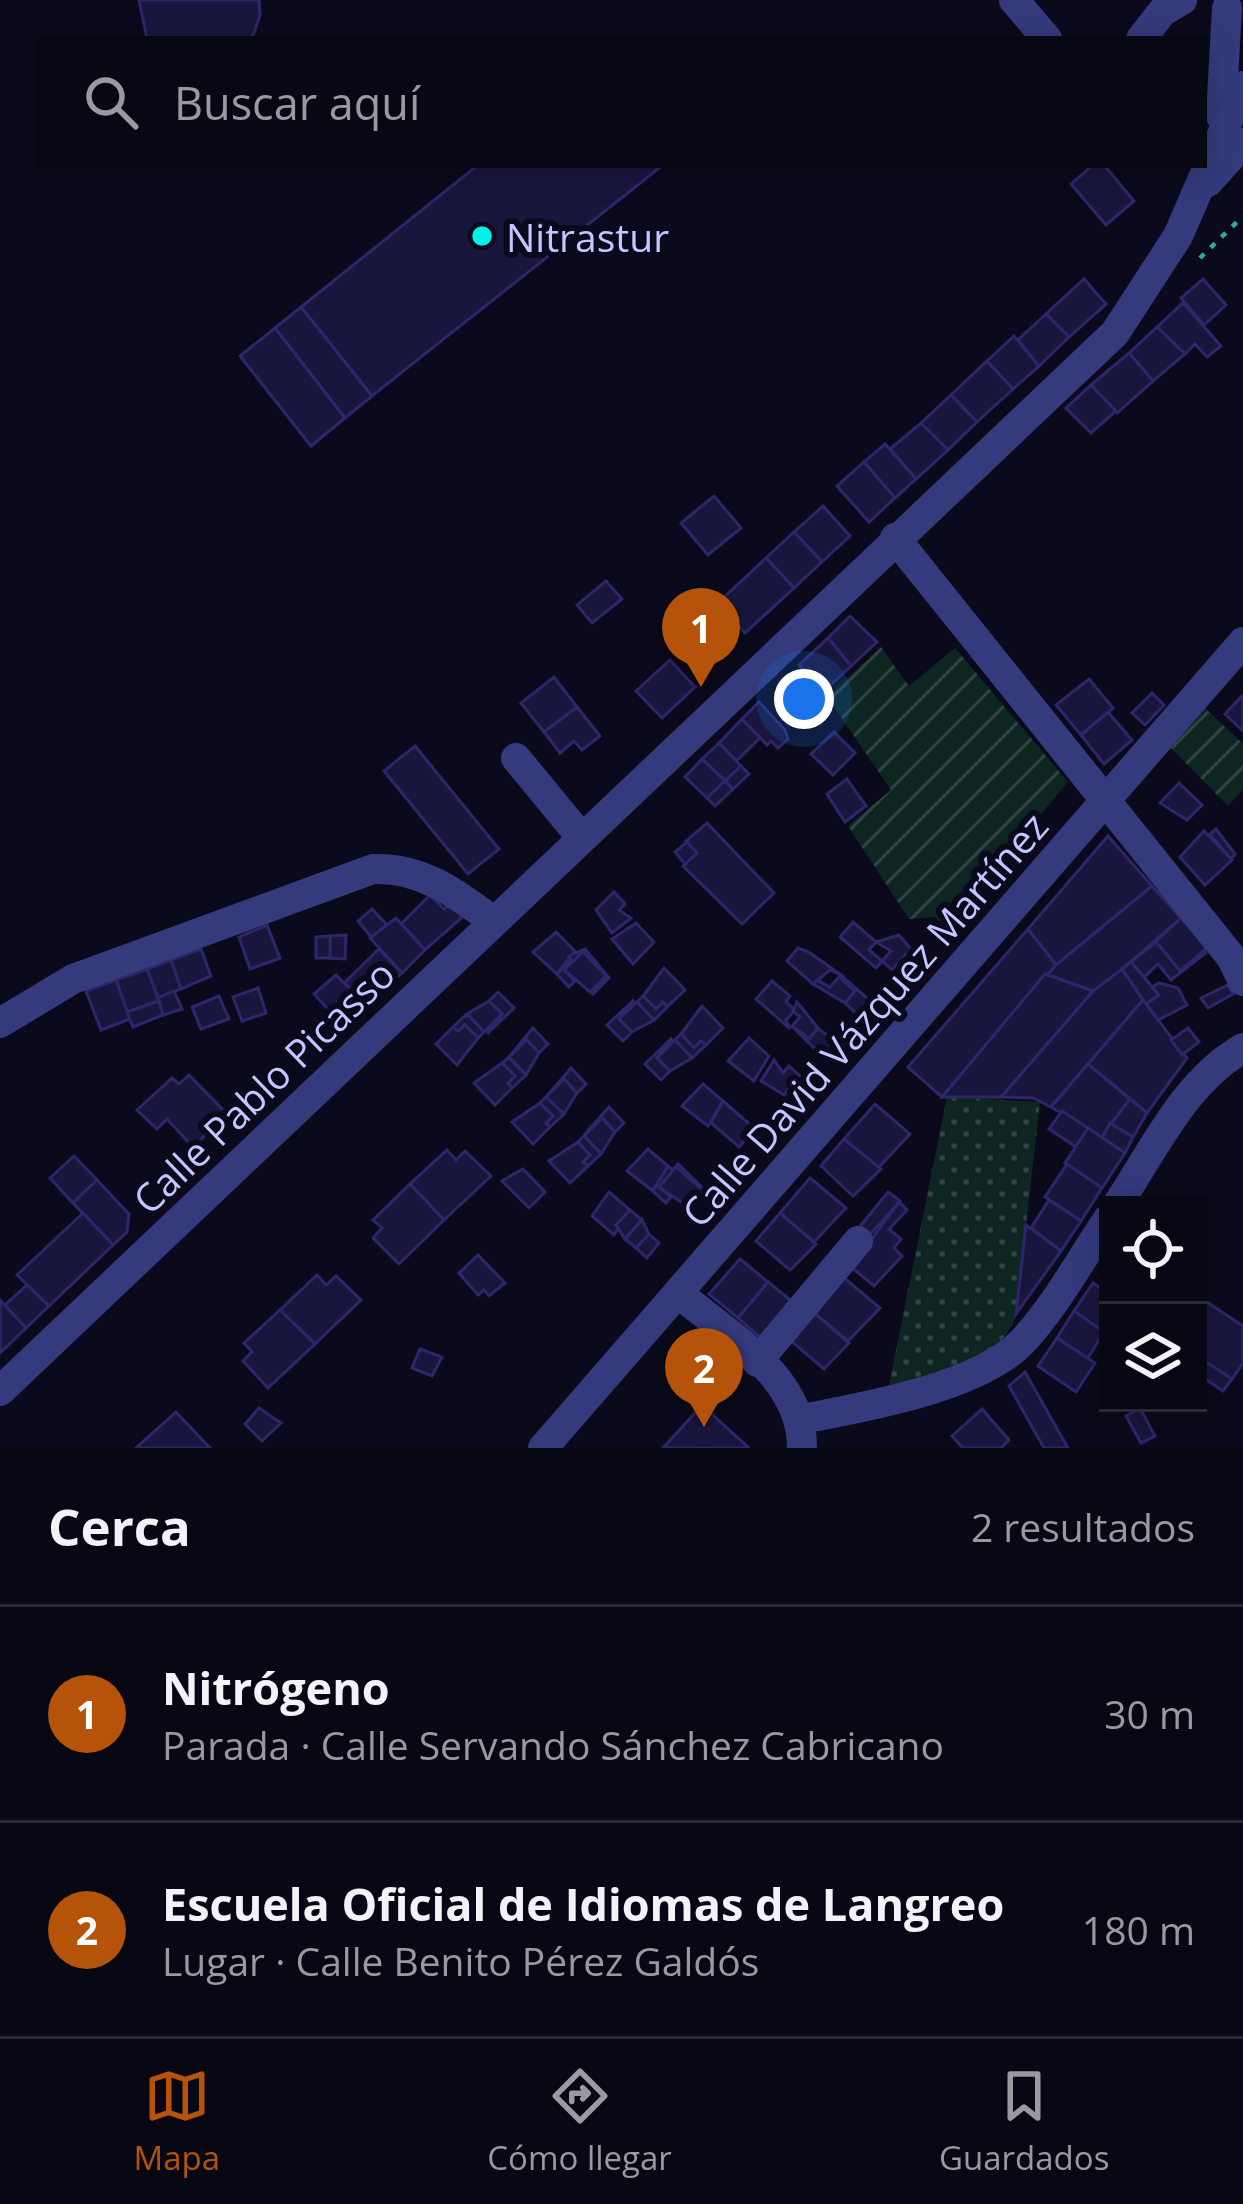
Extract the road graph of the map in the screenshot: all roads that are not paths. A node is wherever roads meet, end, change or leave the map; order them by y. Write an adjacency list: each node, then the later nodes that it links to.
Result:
1 (1014, 0): 4 (street)
2 (1182, 0): 5 (street)
3 (1231, 11): 7 (street)
4 (1044, 36)
5 (1143, 36)
6 (1243, 86): 7 (street)
7 (1232, 137): 8 (street, Calle Pablo Picasso)
8 (895, 538): 11 (street); 12 (street, Calle Pablo Picasso)
9 (1243, 642): 11 (street, Calle David Vázquez Martínez)
10 (517, 758): 12 (street)
11 (1105, 800): 14 (street); 20 (street, Calle David Vázquez Martínez)
12 (581, 837): 13 (street, Calle Pablo Picasso)
13 (493, 921): 15 (street); 22 (street, Calle Pablo Picasso)
14 (1243, 981)
15 (0, 1023)
16 (1243, 1048): 17 (street)
17 (1123, 1196)
18 (1099, 1232): 23 (street)
19 (859, 1241): 21 (street)
20 (678, 1293): 21 (street); 24 (street, Calle David Vázquez Martínez)
21 (758, 1361): 23 (street)
22 (0, 1391)
23 (802, 1433)
24 (543, 1448)

